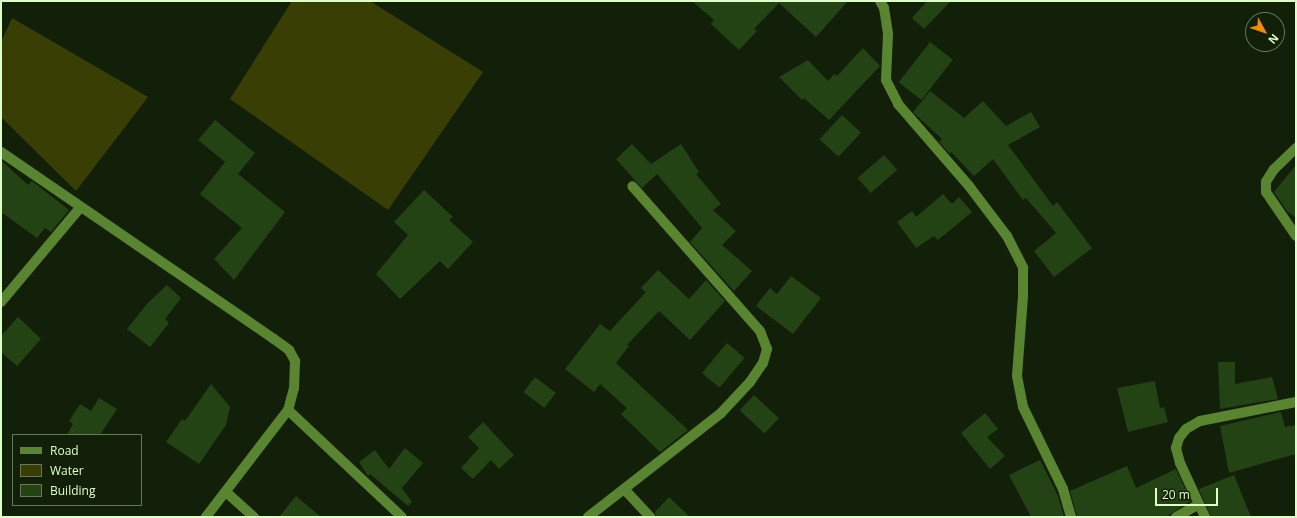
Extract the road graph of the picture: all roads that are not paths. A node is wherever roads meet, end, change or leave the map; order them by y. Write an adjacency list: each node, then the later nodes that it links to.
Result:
1 (880, 1): 18 (street)
2 (1296, 148): 6 (street)
3 (1, 152): 5 (street)
4 (632, 186): 10 (street)
5 (80, 208): 7 (street); 9 (street)
6 (1296, 236)
7 (1, 302)
8 (1296, 402): 12 (street)
9 (288, 410): 11 (street); 15 (street)
10 (625, 490): 16 (street); 17 (street)
11 (226, 492): 13 (street); 14 (street)
12 (1199, 504): 19 (street); 20 (street)
13 (206, 517)
14 (254, 517)
15 (402, 517)
16 (588, 517)
17 (650, 517)
18 (1072, 517)
19 (1176, 517)
20 (1205, 517)

